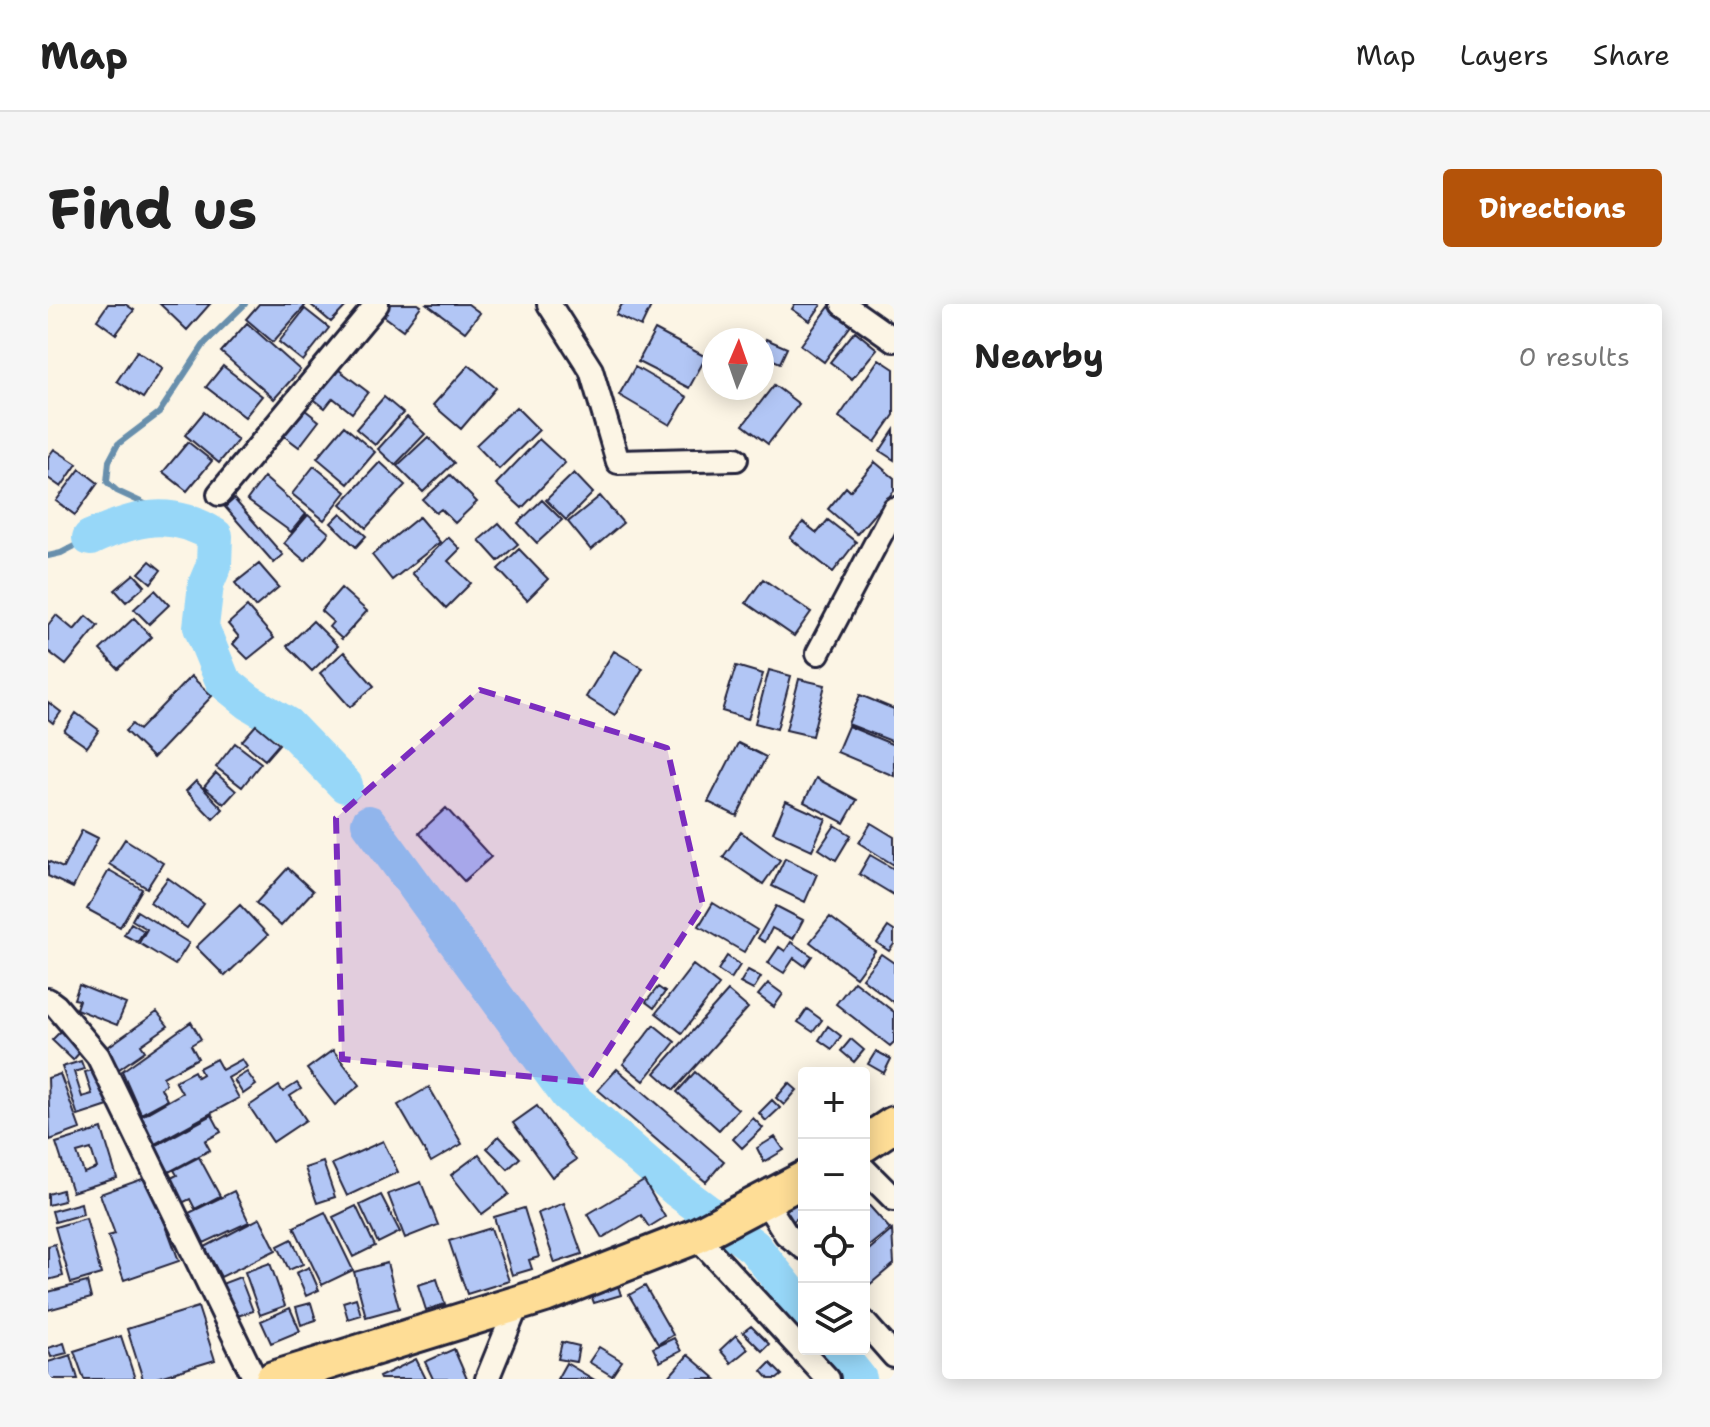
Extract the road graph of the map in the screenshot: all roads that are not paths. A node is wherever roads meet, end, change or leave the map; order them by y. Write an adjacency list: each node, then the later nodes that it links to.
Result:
1 (377, 304): 6 (street)
2 (549, 304): 5 (street)
3 (843, 304): 4 (street)
4 (894, 340)
5 (736, 459)
6 (219, 494)
7 (893, 513): 8 (street)
8 (818, 653)
9 (48, 1000): 21 (street)
10 (894, 1124): 11 (main road)
11 (870, 1140)
12 (870, 1175): 14 (street)
13 (798, 1182): 15 (main road)
14 (894, 1199)
15 (765, 1201): 16 (main road); 17 (street)
16 (702, 1233): 18 (main road); 24 (street)
17 (798, 1243)
18 (518, 1303): 22 (main road); 23 (street)
19 (870, 1329): 20 (street)
20 (894, 1356)
21 (255, 1379)
22 (273, 1379)
23 (487, 1379)
24 (828, 1379)

